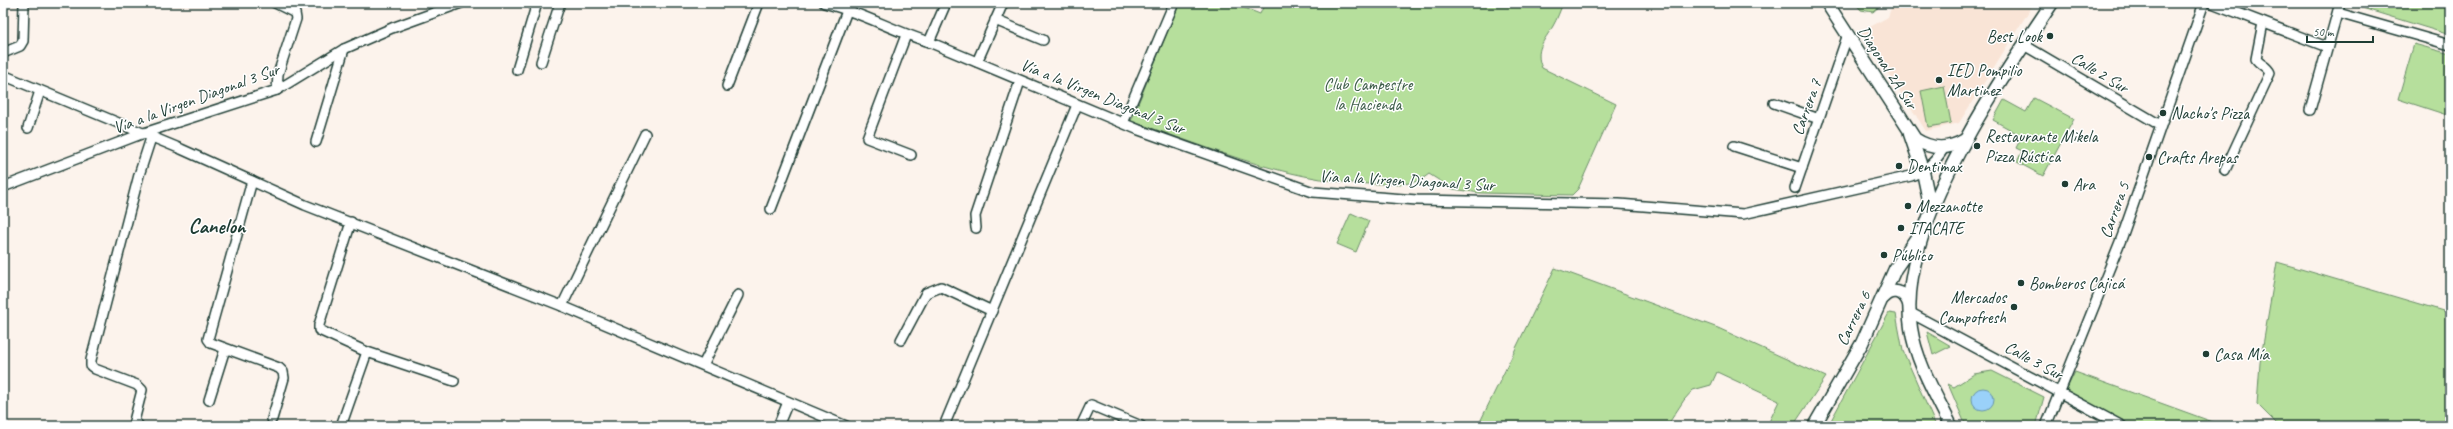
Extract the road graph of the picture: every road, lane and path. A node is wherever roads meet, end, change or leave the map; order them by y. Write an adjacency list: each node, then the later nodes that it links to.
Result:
1 (24, 3): 28 (street)
2 (275, 3): 35 (street)
3 (461, 3): 27 (street, Vía a la Virgen Diagonal 3 Sur)
4 (537, 3): 31 (street)
5 (560, 3): 29 (street)
6 (759, 3): 34 (street)
7 (824, 3): 16 (street, Vía a la Virgen Diagonal 3 Sur)
8 (946, 3): 23 (street)
9 (1003, 3): 18 (street)
10 (1174, 3): 41 (street)
11 (1827, 3): 21 (main road, Diagonal 2A Sur)
12 (2052, 3): 24 (main road, Carrera 6)
13 (2204, 3): 42 (street, Carrera 5)
14 (2212, 3): 19 (street)
15 (2340, 3): 17 (street)
16 (849, 6): 20 (street, Vía a la Virgen Diagonal 3 Sur); 58 (street)
17 (2338, 13): 25 (street); 26 (street)
18 (995, 20): 22 (street); 30 (street)
19 (2263, 23): 26 (street); 53 (street)
20 (906, 35): 23 (street, Vía a la Virgen Diagonal 3 Sur); 51 (street)
21 (1847, 37): 40 (street, Carrera 7); 44 (main road, Diagonal 2A Sur)
22 (1043, 40)
23 (929, 42): 30 (street, Vía a la Virgen Diagonal 3 Sur)
24 (2024, 45): 42 (street, Calle 2 Sur); 47 (main road, Carrera 6)
25 (2450, 45)
26 (2327, 47): 39 (street)
27 (344, 49): 35 (street, Vía a la Virgen Diagonal 3 Sur); 48 (street)
28 (3, 53)
29 (541, 62)
30 (977, 62): 33 (street, Vía a la Virgen Diagonal 3 Sur)
31 (517, 70)
32 (3, 75): 36 (street)
33 (1020, 81): 38 (street, Vía a la Virgen Diagonal 3 Sur); 62 (street)
34 (726, 86)
35 (277, 90): 46 (street, Vía a la Virgen Diagonal 3 Sur)
36 (40, 91): 43 (street); 46 (street)
37 (1774, 104): 40 (street)
38 (1078, 105): 41 (street, Vía a la Virgen Diagonal 3 Sur); 67 (street)
39 (2310, 110)
40 (1819, 119): 52 (street, Carrera 7)
41 (1123, 123): 54 (street, Vía a la Virgen Diagonal 3 Sur)
42 (2160, 125): 73 (street, Carrera 5)
43 (28, 128)
44 (1908, 130): 50 (main road); 54 (main road)
45 (645, 134): 65 (street)
46 (148, 136): 55 (street); 56 (street, Vía a la Virgen Diagonal 3 Sur); 78 (street)
47 (1965, 140): 50 (main road); 59 (main road, Carrera 6)
48 (316, 142)
49 (1734, 146): 52 (street)
50 (1944, 148): 54 (street)
51 (911, 155)
52 (1802, 168): 57 (street, Carrera 7)
53 (2225, 170)
54 (1923, 172): 59 (main road)
55 (252, 181): 60 (street); 69 (street)
56 (3, 187)
57 (1795, 188)
58 (771, 209)
59 (1931, 210): 61 (main road, Carrera 6)
60 (351, 222): 65 (street); 70 (street)
61 (1926, 226): 64 (main road, Carrera 6); 66 (main road, Carrera 6)
62 (976, 228)
63 (738, 295): 71 (street)
64 (1882, 298): 66 (main road); 84 (main road, Carrera 6)
65 (562, 306): 71 (street)
66 (1909, 308): 73 (street, Calle 3 Sur); 85 (main road, Carrera 6)
67 (992, 311): 68 (street); 81 (street)
68 (901, 340)
69 (225, 349): 74 (street); 76 (street)
70 (367, 352): 72 (street); 79 (street)
71 (702, 365): 75 (street)
72 (454, 381)
73 (2058, 391): 86 (street, Carrera 5); 87 (street, Calle 3 Sur)
74 (209, 400)
75 (788, 402): 77 (street); 80 (street)
76 (272, 419)
77 (840, 425)
78 (139, 426)
79 (341, 426)
80 (778, 426)
81 (944, 426)
82 (1081, 426): 83 (street)
83 (1141, 426)
84 (1814, 426)
85 (1951, 426)
86 (2046, 426)
87 (2122, 426)

